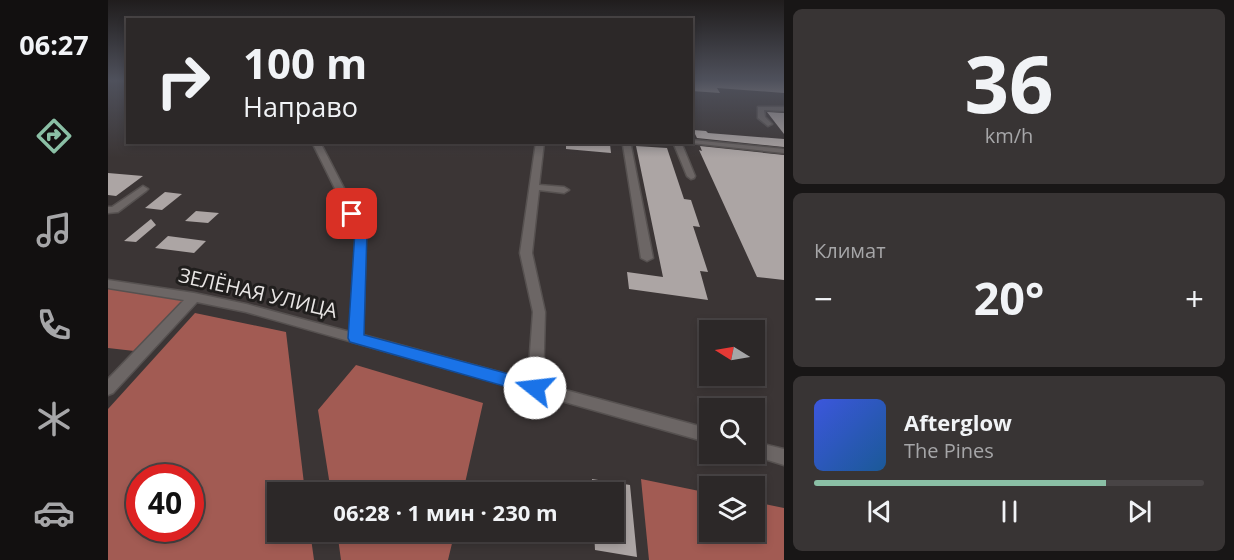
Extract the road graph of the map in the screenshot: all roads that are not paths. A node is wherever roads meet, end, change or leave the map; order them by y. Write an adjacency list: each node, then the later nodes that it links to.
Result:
1 (784, 110): 2 (street)
2 (768, 124)
3 (693, 143): 8 (street)
4 (317, 144): 17 (street)
5 (540, 144): 10 (street)
6 (629, 144): 14 (street)
7 (678, 144): 9 (street)
8 (784, 151)
9 (691, 176)
10 (534, 187): 12 (street); 18 (street)
11 (143, 189): 13 (street)
12 (564, 190)
13 (108, 206)
14 (647, 258)
15 (108, 284): 16 (street, ЗЕЛЁНАЯ УЛИЦА)
16 (194, 297): 17 (street, ЗЕЛЁНАЯ УЛИЦА); 19 (street)
17 (356, 338): 18 (street, ЗЕЛЁНАЯ УЛИЦА)
18 (535, 388): 20 (street, ЗЕЛЁНАЯ УЛИЦА)
19 (108, 389)
20 (699, 433)
21 (765, 451): 22 (street)
22 (784, 457)

